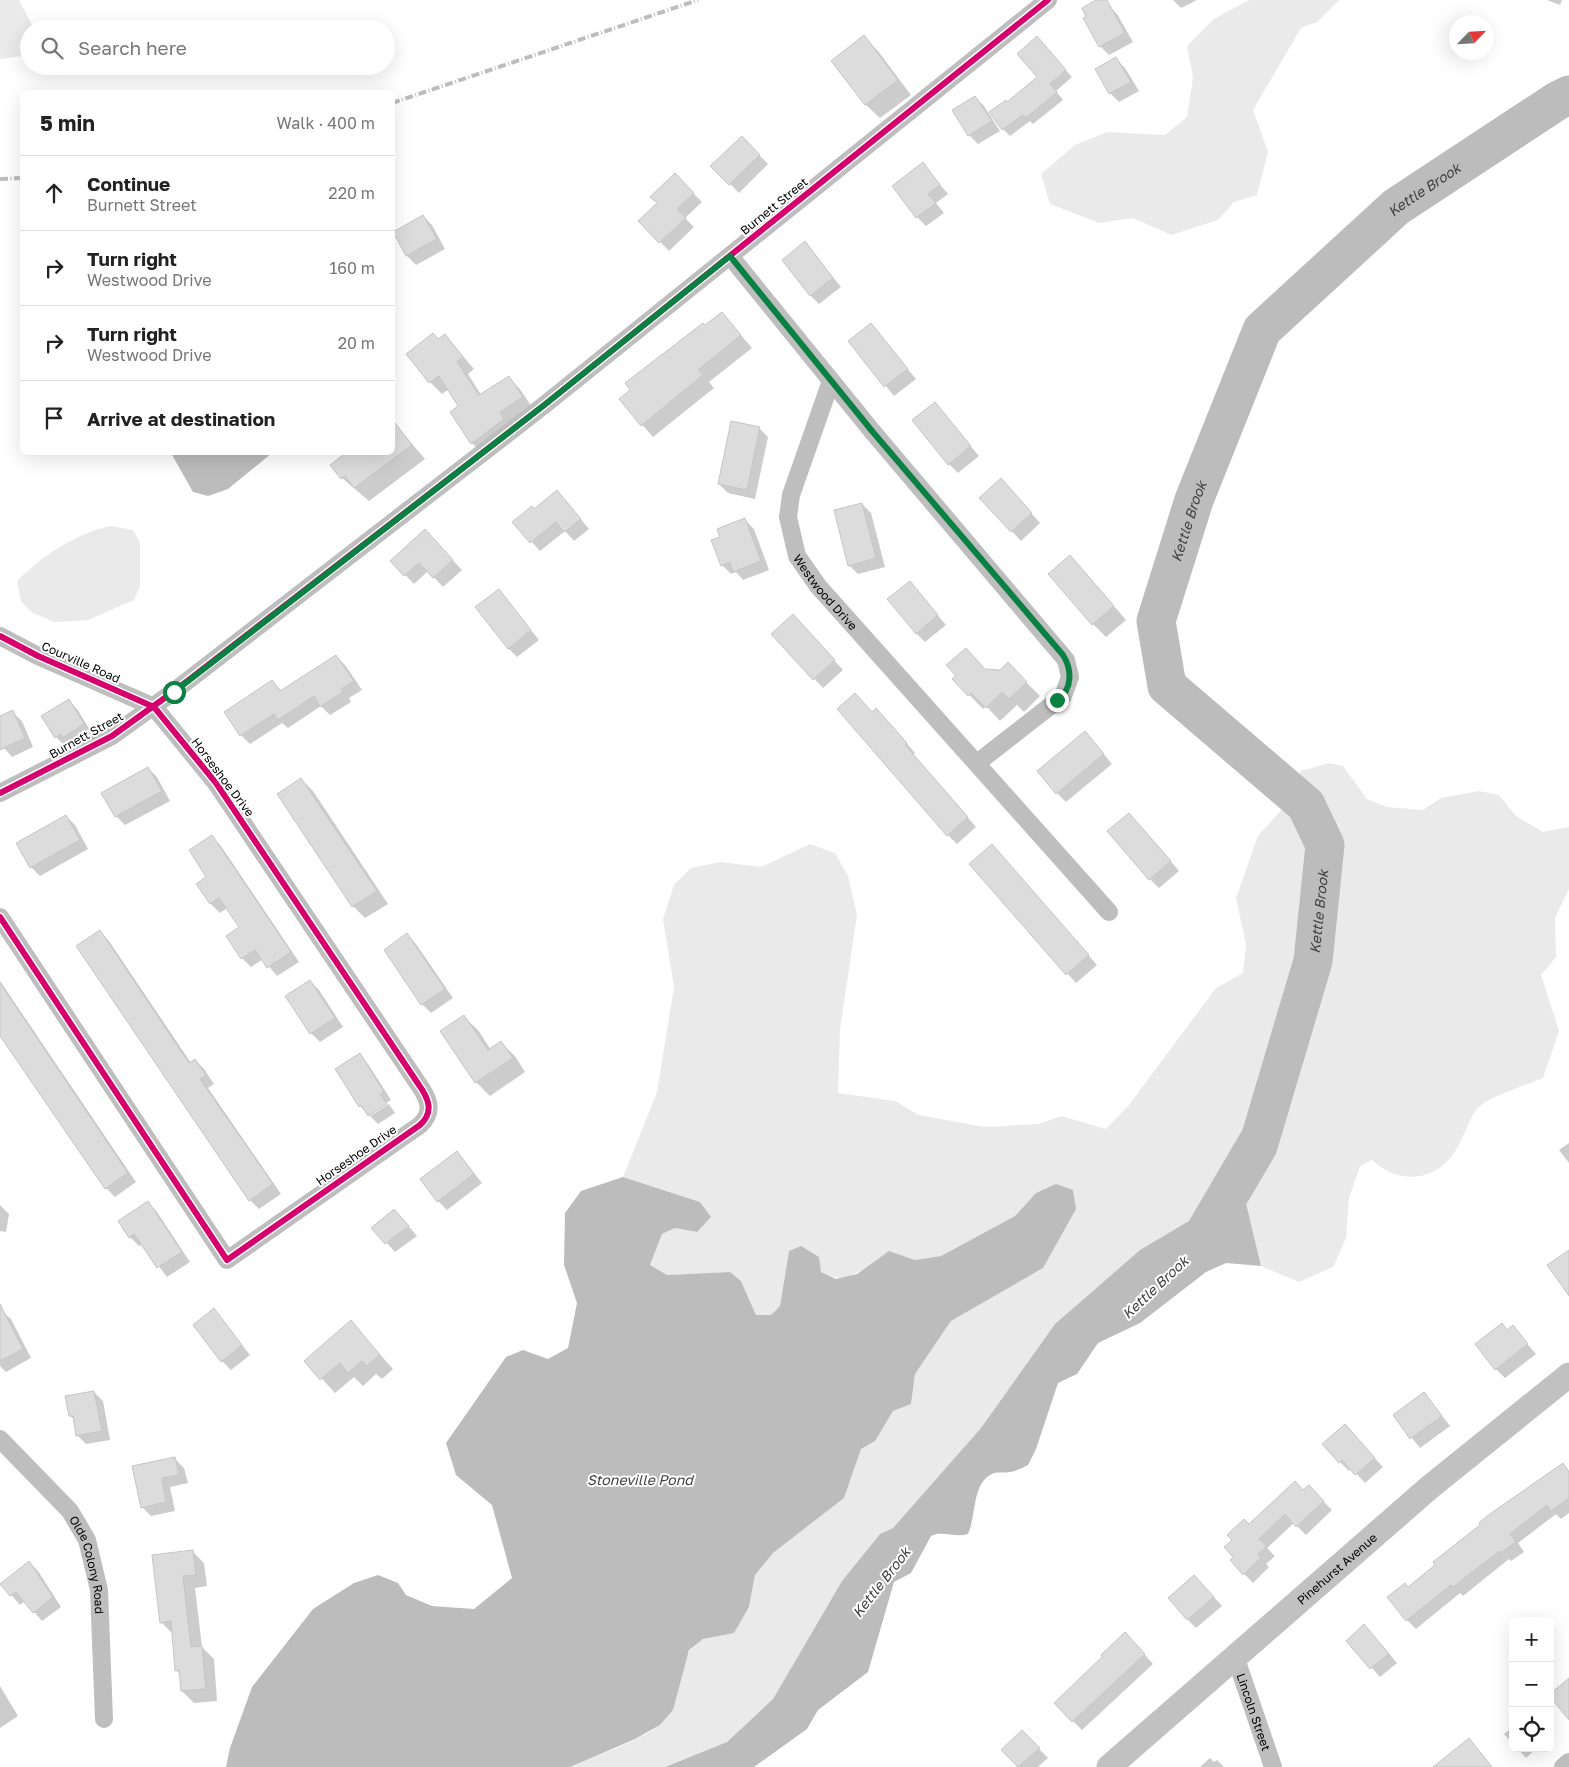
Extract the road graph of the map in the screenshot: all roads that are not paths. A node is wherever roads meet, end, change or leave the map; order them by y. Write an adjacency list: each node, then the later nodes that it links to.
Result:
1 (1048, 0): 2 (street, Burnett Street)
2 (730, 256): 3 (street); 5 (street, Burnett Street)
3 (831, 381): 6 (street, Westwood Drive); 6 (street)
4 (0, 636): 5 (street, Courville Road)
5 (154, 707): 7 (street, Burnett Street); 9 (street, Horseshoe Drive)
6 (977, 763): 8 (street, Westwood Drive)
7 (0, 793)
8 (1109, 912)
9 (0, 917)
10 (1569, 1375): 12 (main road, Pinehurst Avenue)
11 (0, 1439): 13 (street, Olde Colony Road)
12 (1235, 1656): 15 (main road, Pinehurst Avenue); 16 (street, Lincoln Street)
13 (104, 1719)
14 (1569, 1762): 17 (street)
15 (1109, 1767)
16 (1273, 1767)
17 (1563, 1767)

